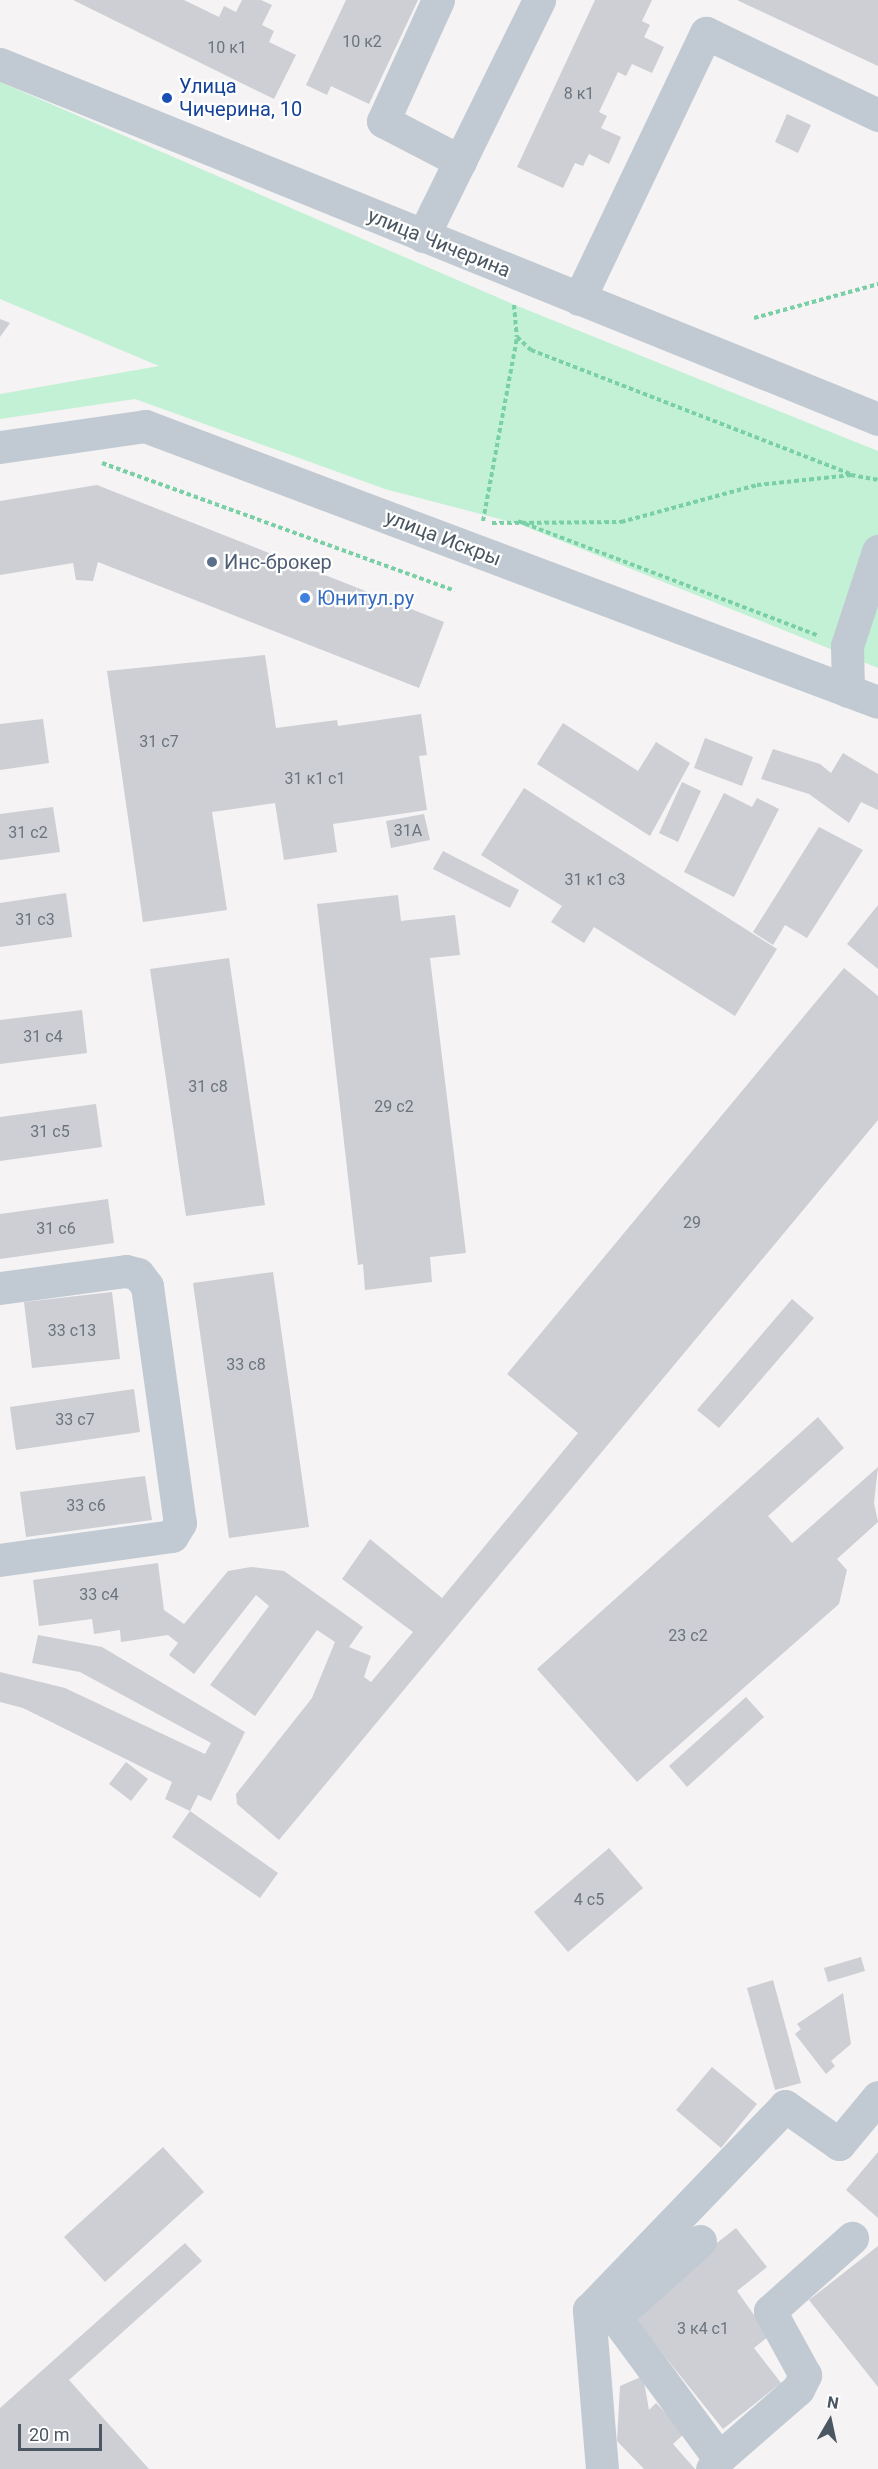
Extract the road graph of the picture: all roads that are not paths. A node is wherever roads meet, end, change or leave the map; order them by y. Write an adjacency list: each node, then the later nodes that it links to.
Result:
1 (438, 0): 5 (street)
2 (539, 0): 5 (street)
3 (9, 72): 6 (street, улица Чичерина)
4 (878, 115): 7 (street)
5 (460, 161): 6 (street)
6 (423, 236): 7 (street, улица Чичерина)
7 (579, 299): 8 (street, улица Чичерина)
8 (878, 419)
9 (0, 447): 11 (street, улица Искры)
10 (878, 551): 11 (street)
11 (863, 697)
12 (0, 1288): 13 (street)
13 (0, 1560)
14 (878, 2097): 18 (street)
15 (852, 2238): 17 (street)
16 (700, 2241): 17 (street)
17 (716, 2464)
18 (602, 2469)

